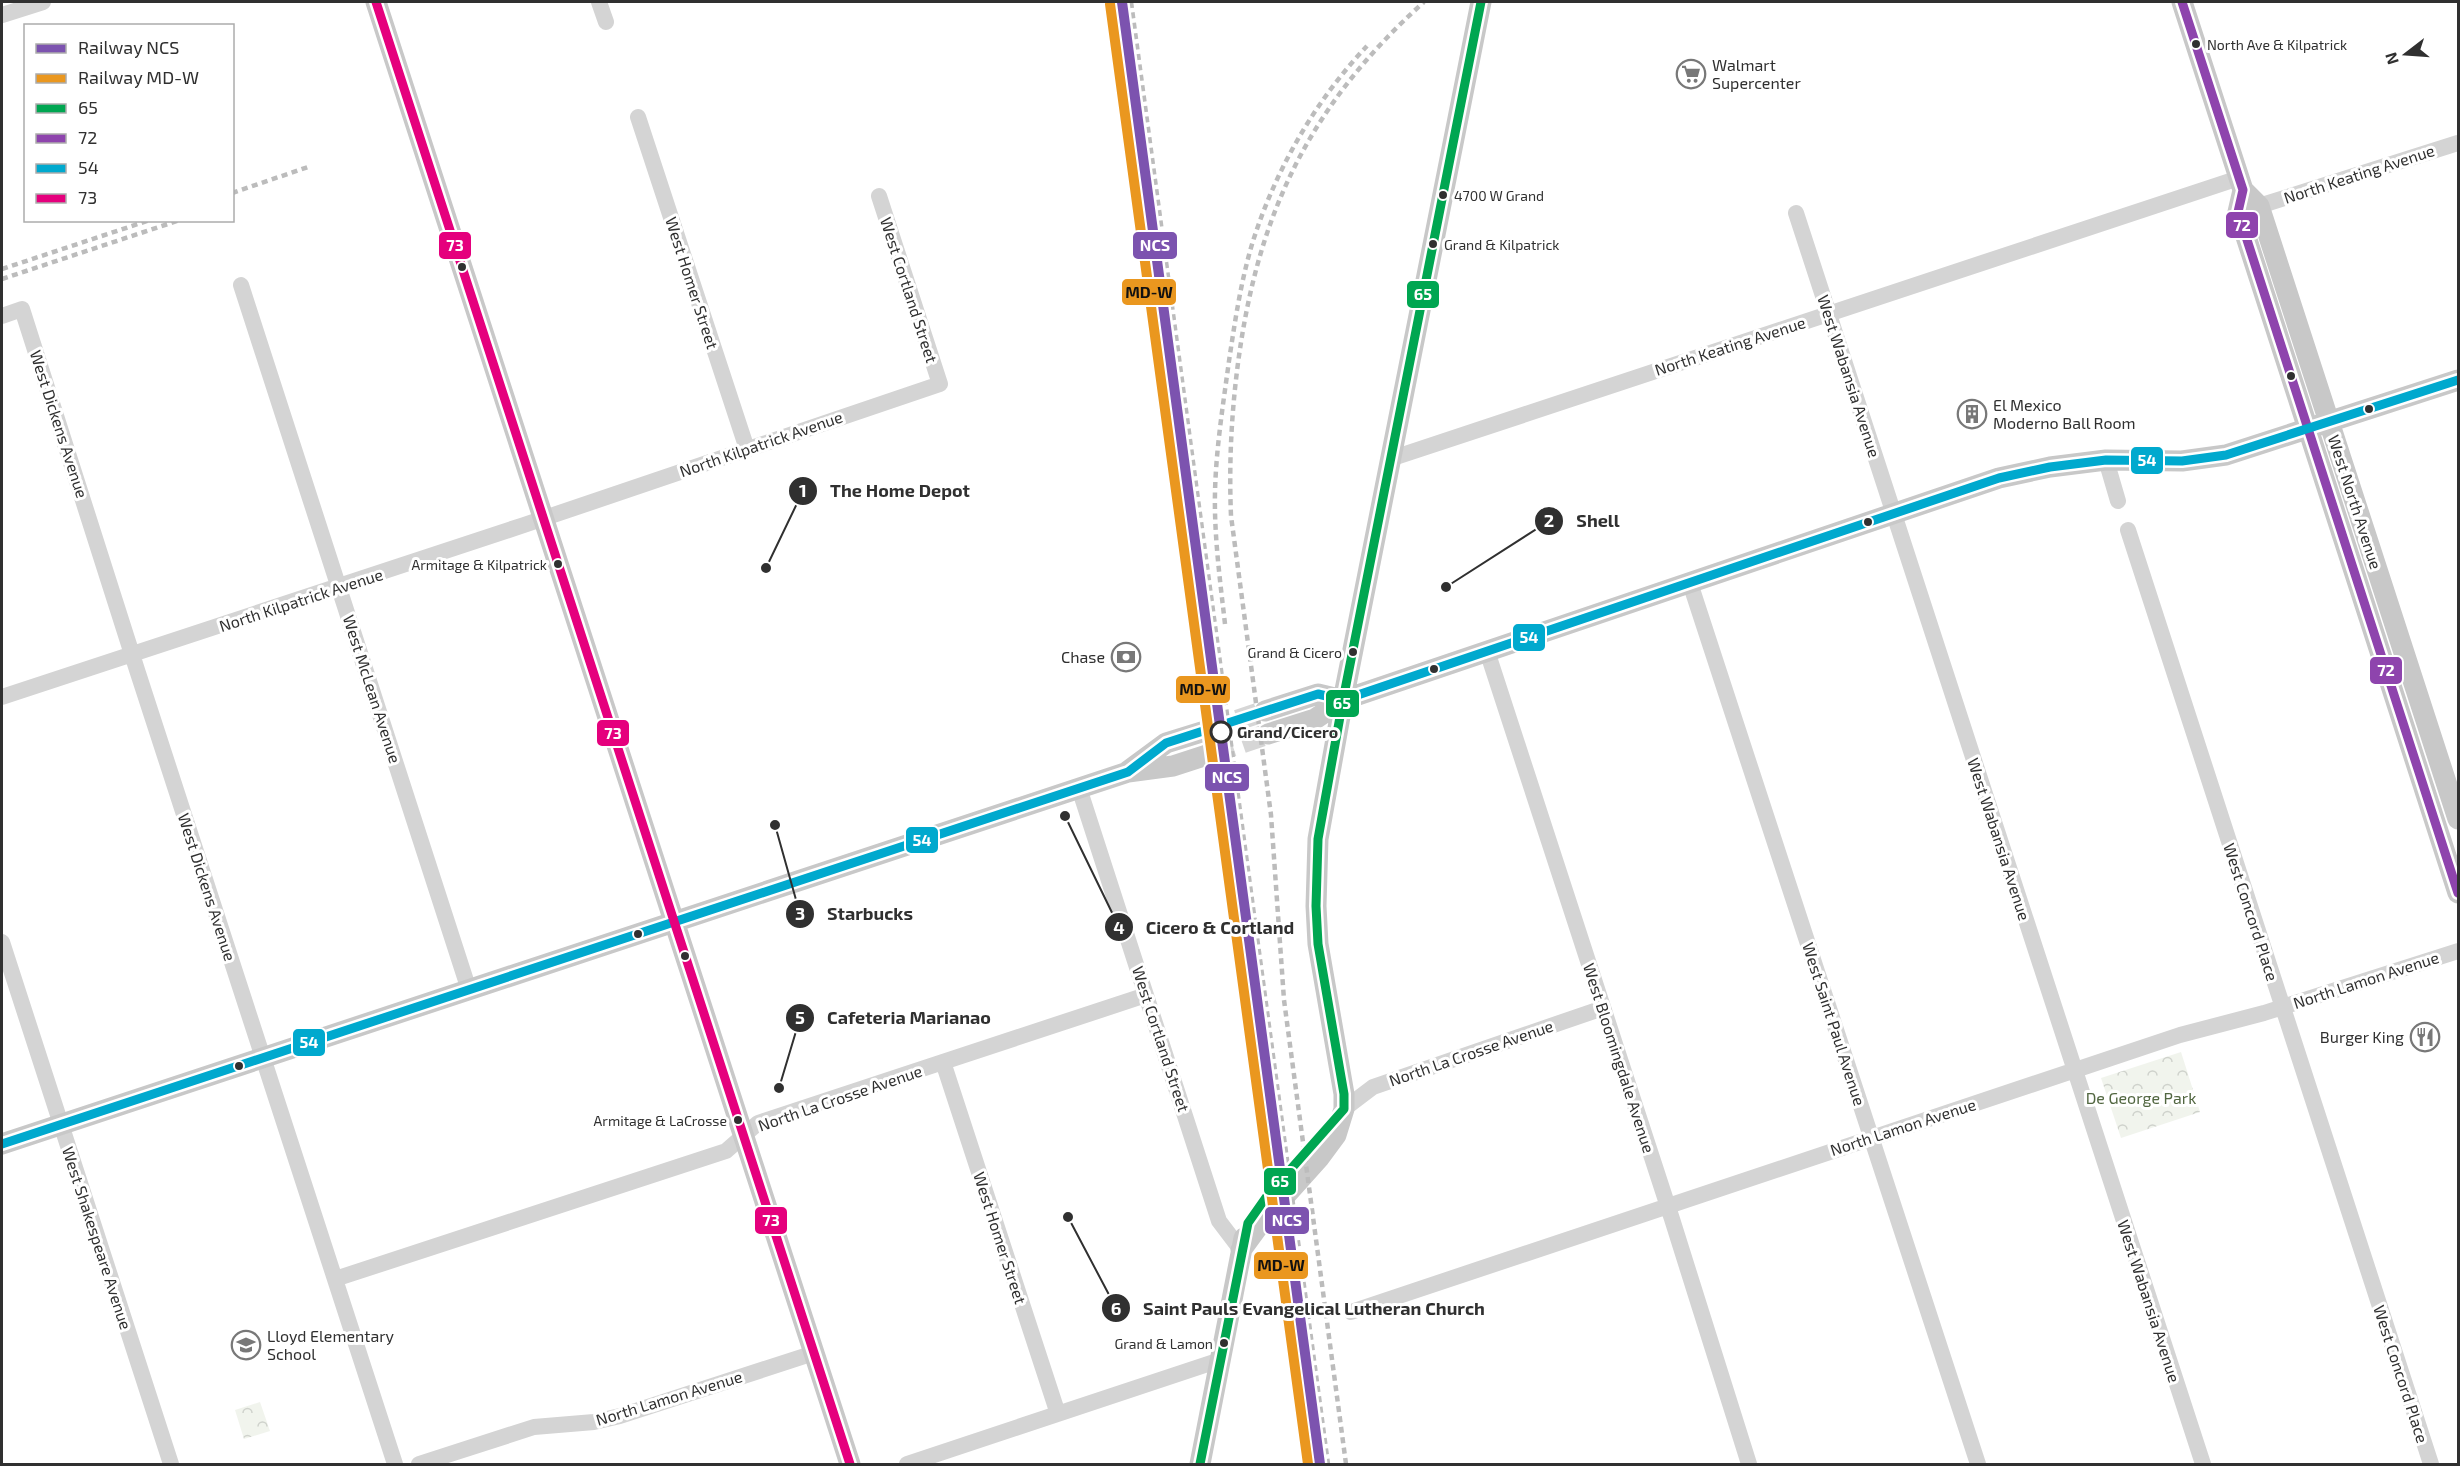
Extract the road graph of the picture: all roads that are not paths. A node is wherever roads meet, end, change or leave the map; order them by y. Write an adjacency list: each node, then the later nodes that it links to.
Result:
1 (43, 2): 6 (street)
2 (376, 2): 26 (main road)
3 (599, 2): 7 (street)
4 (1481, 2): 22 (main road)
5 (2182, 2): 10 (main road, West North Avenue)
6 (2, 15)
7 (606, 22)
8 (638, 117): 21 (street, West Homer Street)
9 (2458, 142): 12 (street, North Keating Avenue)
10 (2241, 184): 12 (main road, West North Avenue); 15 (street, North Keating Avenue); 20 (main road, West North Avenue)
11 (879, 196): 18 (street, West Cortland Street)
12 (2259, 206): 19 (main road, West North Avenue)
13 (1796, 213): 15 (street, West Wabansia Avenue)
14 (241, 285): 29 (street, West McLean Avenue)
15 (1829, 314): 22 (street, North Keating Avenue); 25 (street, West Wabansia Avenue)
16 (2, 316): 31 (street, West Dickens Avenue)
17 (2458, 380): 19 (main road)
18 (940, 384): 21 (street, North Kilpatrick Avenue)
19 (2330, 421): 20 (main road); 40 (main road, West North Avenue)
20 (2307, 429): 23 (main road); 41 (main road, West North Avenue)
21 (747, 449): 26 (street, North Kilpatrick Avenue)
22 (1393, 458): 33 (main road)
23 (2106, 460): 24 (street); 25 (main road)
24 (2118, 501)
25 (1894, 513): 28 (main road); 51 (street, West Wabansia Avenue)
26 (543, 519): 29 (street, North Kilpatrick Avenue); 42 (main road)
27 (2128, 530): 47 (street, West Concord Place)
28 (1690, 583): 30 (main road); 55 (street, West Saint Paul Avenue)
29 (339, 587): 31 (street, North Kilpatrick Avenue); 45 (street, West McLean Avenue)
30 (1487, 651): 33 (main road); 48 (street, West Bloomingdale Avenue)
31 (132, 655): 32 (street, North Kilpatrick Avenue); 49 (street, West Dickens Avenue)
32 (2, 697)
33 (1343, 700): 34 (main road); 36 (main road); 52 (main road)
34 (1265, 711)
35 (1208, 730): 38 (main road)
36 (1268, 735)
37 (1213, 753): 38 (main road)
38 (1128, 772): 39 (main road)
39 (1079, 788): 42 (main road); 46 (street, West Cortland Street)
40 (2458, 819)
41 (2458, 893)
42 (675, 922): 45 (main road); 54 (main road)
43 (2, 942): 53 (street, West Shakespeare Avenue)
44 (2458, 951): 47 (street, North Lamon Avenue)
45 (469, 990): 49 (main road)
46 (1146, 995): 50 (street, North La Crosse Avenue); 58 (street, West Cortland Street)
47 (2282, 1007): 51 (street, North Lamon Avenue); 73 (street, West Concord Place)
48 (1603, 1008): 52 (street, North La Crosse Avenue); 57 (street, West Bloomingdale Avenue)
49 (263, 1058): 53 (main road); 59 (street, West Dickens Avenue)
50 (943, 1062): 54 (street, North La Crosse Avenue); 63 (street, West Homer Street)
51 (2075, 1070): 55 (street, North Lamon Avenue); 72 (street, West Wabansia Avenue)
52 (1344, 1108): 58 (main road)
53 (60, 1125): 56 (main road); 64 (street, West Shakespeare Avenue)
54 (743, 1136): 59 (street, North La Crosse Avenue); 61 (main road)
55 (1872, 1138): 57 (street, North Lamon Avenue); 71 (street, West Saint Paul Avenue)
56 (2, 1144)
57 (1668, 1206): 60 (street, North Lamon Avenue); 70 (street, West Bloomingdale Avenue)
58 (1241, 1250): 62 (main road)
59 (335, 1279): 65 (street, West Dickens Avenue)
60 (1351, 1312)
61 (814, 1353): 66 (street, North Lamon Avenue); 67 (main road)
62 (1220, 1360): 63 (street); 69 (main road)
63 (1058, 1414): 68 (street)
64 (171, 1464)
65 (395, 1464)
66 (419, 1464)
67 (850, 1464)
68 (907, 1464)
69 (1200, 1464)
70 (1749, 1464)
71 (1978, 1464)
72 (2203, 1464)
73 (2431, 1464)

